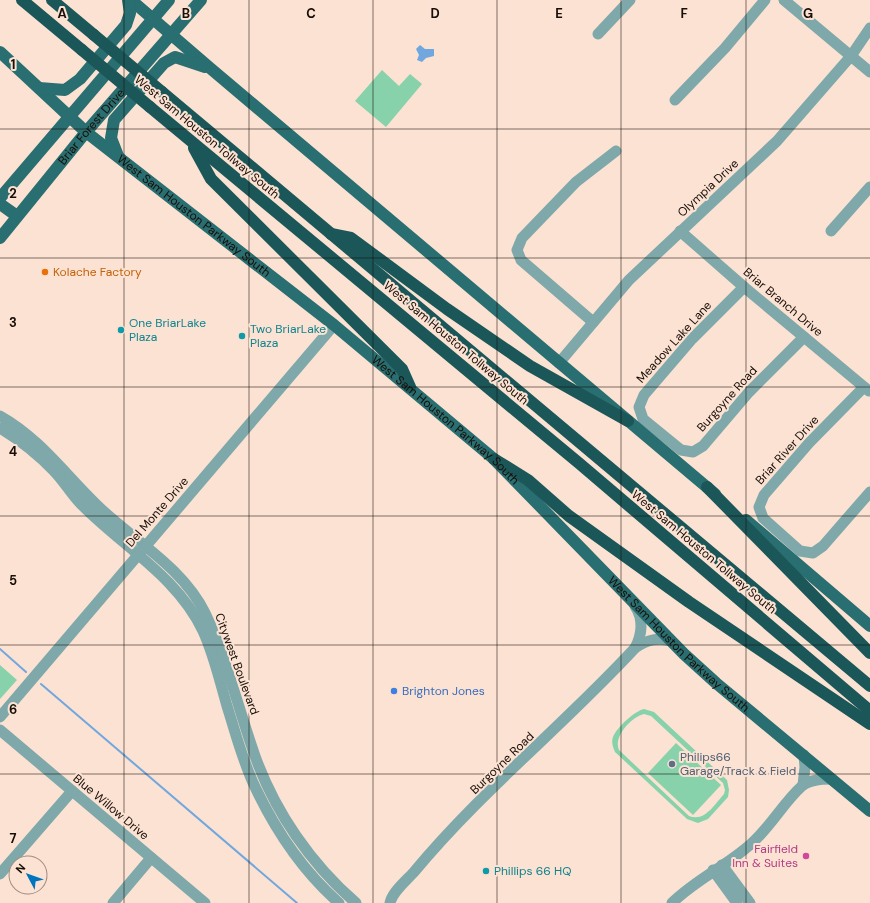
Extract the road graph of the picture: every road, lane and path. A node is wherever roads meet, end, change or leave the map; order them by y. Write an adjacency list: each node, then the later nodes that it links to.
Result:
1 (22, 0): 22 (highway, West Sam Houston Tollway South, bridge)
2 (52, 0): 31 (highway, West Sam Houston Tollway South, bridge)
3 (128, 0): 18 (main road)
4 (131, 0): 10 (main road)
5 (169, 0): 10 (main road, Briar Forest Drive)
6 (201, 0): 13 (main road, Briar Forest Drive)
7 (630, 0): 12 (street)
8 (765, 0): 19 (street)
9 (784, 0): 15 (street)
10 (153, 19): 13 (main road); 20 (main road, Briar Forest Drive)
11 (870, 28): 15 (street, Olympia Drive)
12 (598, 34)
13 (171, 35): 16 (main road); 21 (main road, Briar Forest Drive)
14 (0, 52): 18 (main road, West Sam Houston Parkway South)
15 (851, 56): 17 (street); 29 (street, Olympia Drive)
16 (210, 68): 24 (main road); 37 (main road)
17 (870, 72)
18 (39, 88): 20 (main road, West Sam Houston Parkway South)
19 (675, 100)
20 (69, 117): 21 (main road, West Sam Houston Parkway South); 26 (main road, Briar Forest Drive)
21 (86, 132): 24 (main road, West Sam Houston Parkway South); 28 (main road, Briar Forest Drive)
22 (190, 142): 38 (highway); 54 (highway, West Sam Houston Tollway South)
23 (616, 150): 34 (street)
24 (120, 159): 35 (main road, West Sam Houston Parkway South)
25 (870, 187): 30 (street)
26 (0, 198)
27 (0, 204): 28 (main road)
28 (17, 216): 32 (main road, Briar Forest Drive)
29 (680, 231): 33 (street, Briar Branch Drive); 34 (street, Olympia Drive)
30 (831, 231)
31 (330, 234): 41 (highway); 53 (highway, West Sam Houston Tollway South)
32 (0, 238)
33 (744, 287): 36 (street, Briar Branch Drive); 43 (street, Meadow Lake Lane)
34 (593, 322): 37 (street, Olympia Drive)
35 (334, 324): 38 (main road, West Sam Houston Parkway South); 47 (street, Del Monte Drive)
36 (804, 337): 39 (street, Briar Branch Drive); 43 (street, Burgoyne Road)
37 (560, 363): 41 (main road)
38 (410, 388): 44 (main road, West Sam Houston Parkway South)
39 (867, 389): 46 (street, Briar River Drive)
40 (0, 416): 47 (street, Citywest Boulevard)
41 (628, 420): 45 (main road)
42 (0, 428): 47 (street, Citywest Boulevard)
43 (663, 436)
44 (494, 459): 48 (main road, West Sam Houston Parkway South); 56 (highway)
45 (707, 487): 49 (main road); 52 (highway)
46 (870, 492)
47 (142, 551): 55 (street, Del Monte Drive); 69 (street, Citywest Boulevard); 70 (street, Citywest Boulevard)
48 (631, 600): 50 (main road, West Sam Houston Parkway South); 51 (street, Burgoyne Road)
49 (870, 626)
50 (671, 641): 51 (street, Burgoyne Road); 58 (main road, West Sam Houston Parkway South)
51 (635, 648): 66 (street, Burgoyne Road)
52 (870, 653)
53 (870, 686)
54 (870, 711)
55 (0, 716)
56 (870, 724)
57 (0, 730): 61 (street, Blue Willow Drive)
58 (804, 756): 59 (main road, West Sam Houston Parkway South); 60 (street)
59 (832, 779): 60 (street); 62 (main road, West Sam Houston Parkway South)
60 (803, 785): 64 (street)
61 (72, 791): 63 (street, Blue Willow Drive); 65 (street)
62 (870, 811)
63 (151, 858): 67 (street); 68 (street, Blue Willow Drive)
64 (717, 868): 71 (street); 72 (street); 73 (street)
65 (0, 874)
66 (387, 902)
67 (113, 903)
68 (205, 903)
69 (339, 903)
70 (356, 903)
71 (672, 903)
72 (737, 903)
73 (750, 903)

